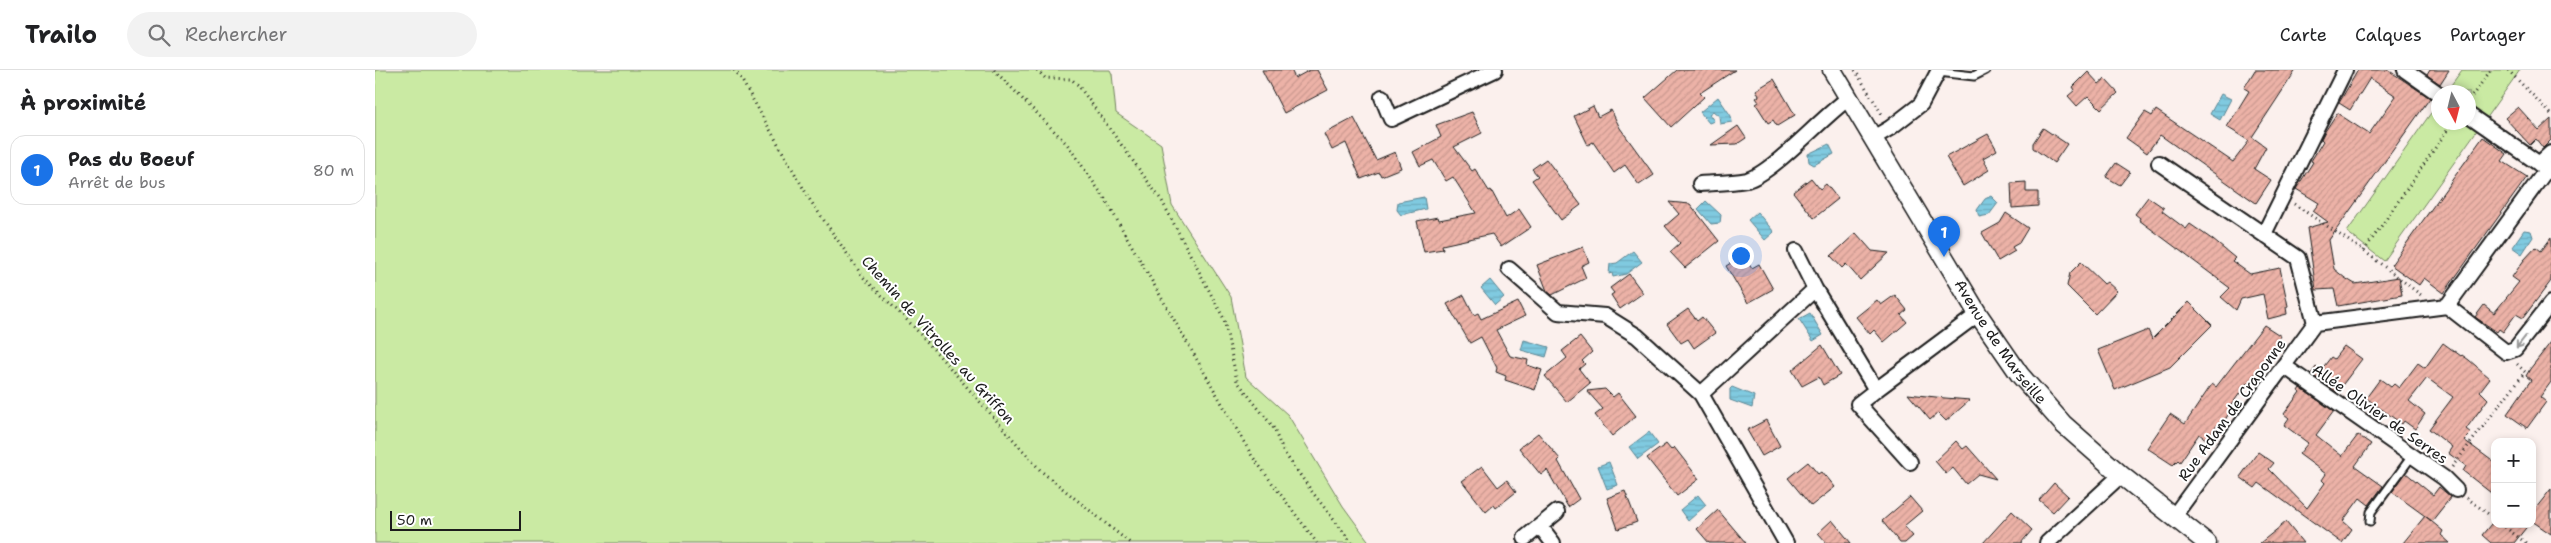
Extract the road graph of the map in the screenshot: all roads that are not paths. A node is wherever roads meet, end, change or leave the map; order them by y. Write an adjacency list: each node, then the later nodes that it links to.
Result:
1 (1495, 70): 8 (street)
2 (1832, 70): 9 (street, Avenue de Marseille)
3 (1986, 70): 6 (lane)
4 (2345, 70): 16 (street)
5 (2405, 70): 7 (street)
6 (1939, 71): 11 (street)
7 (2431, 88)
8 (1382, 97)
9 (1849, 98): 11 (street, Avenue de Marseille); 15 (street)
10 (2476, 121): 14 (street)
11 (1873, 138): 22 (street, Avenue de Marseille)
12 (2551, 153): 14 (street)
13 (2159, 163): 16 (street)
14 (2546, 168): 21 (street)
15 (1700, 184)
16 (2264, 234): 23 (street)
17 (1795, 251): 19 (street)
18 (1509, 269): 26 (street)
19 (1815, 289): 25 (street); 26 (street)
20 (2551, 303): 21 (street, one-way to 21)
21 (2441, 306): 23 (street)
22 (1978, 314): 25 (street); 29 (street, Avenue de Marseille)
23 (2315, 323): 24 (street, Rue Adam de Craponne)
24 (2284, 366): 27 (street, Allée Olivier de Serres); 32 (street, Rue Adam de Craponne)
25 (1876, 390): 28 (street)
26 (1701, 394): 37 (street)
27 (2412, 456): 30 (street, Allée Olivier de Serres); 33 (lane)
28 (1910, 462)
29 (2121, 475): 32 (street, Avenue de Marseille); 38 (street)
30 (2456, 490)
31 (1557, 512): 34 (street)
32 (2174, 516): 39 (street, Avenue de Marseille)
33 (2370, 521)
34 (1541, 526): 35 (street); 36 (street)
35 (1525, 538)
36 (1553, 543)
37 (1786, 543)
38 (2047, 543)
39 (2207, 543)

